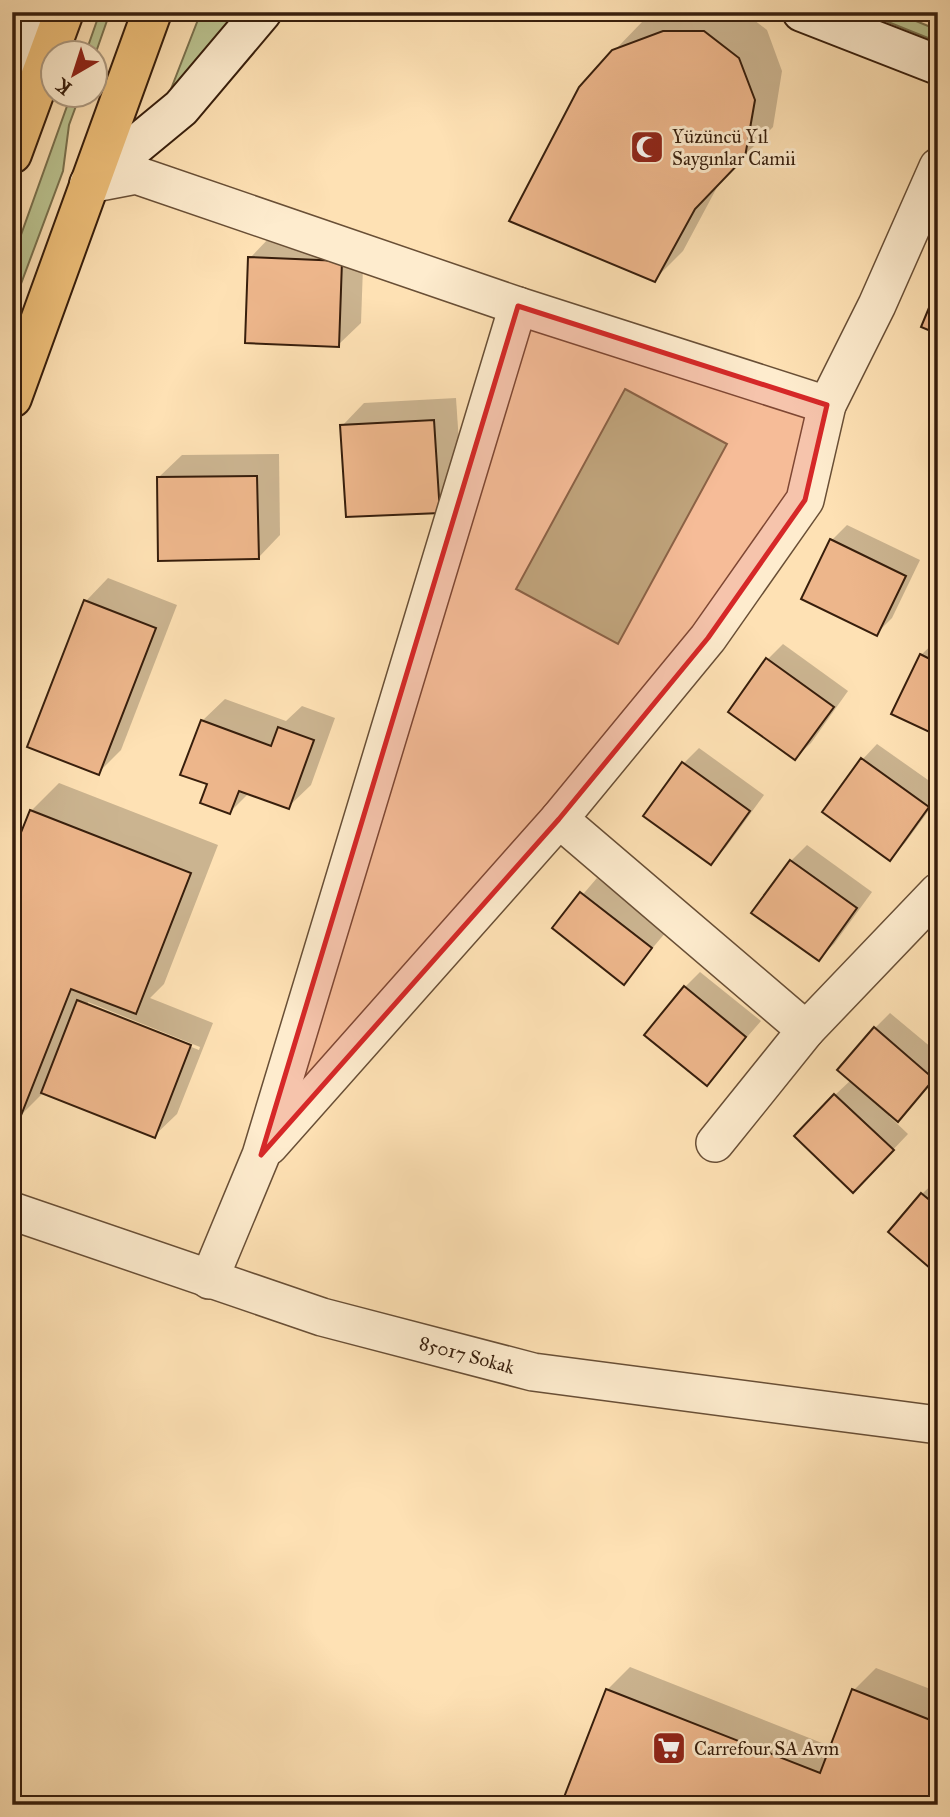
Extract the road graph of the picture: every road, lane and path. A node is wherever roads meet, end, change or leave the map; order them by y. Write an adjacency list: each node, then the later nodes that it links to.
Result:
1 (22, 12): 7 (main road)
2 (64, 12): 7 (main road)
3 (152, 12): 9 (main road)
4 (262, 12): 9 (main road)
5 (802, 12): 6 (main road)
6 (938, 65)
7 (16, 143)
8 (938, 167): 12 (street)
9 (89, 184): 10 (street); 11 (main road)
10 (518, 306): 12 (street); 17 (street)
11 (12, 398)
12 (827, 405): 13 (street)
13 (559, 819): 15 (street); 17 (street)
14 (938, 891): 15 (street)
15 (806, 1030): 16 (street)
16 (715, 1143)
17 (261, 1155): 19 (street)
18 (12, 1211): 19 (street, 85017 Sokak)
19 (209, 1280): 20 (street, 85017 Sokak)
20 (938, 1425)

